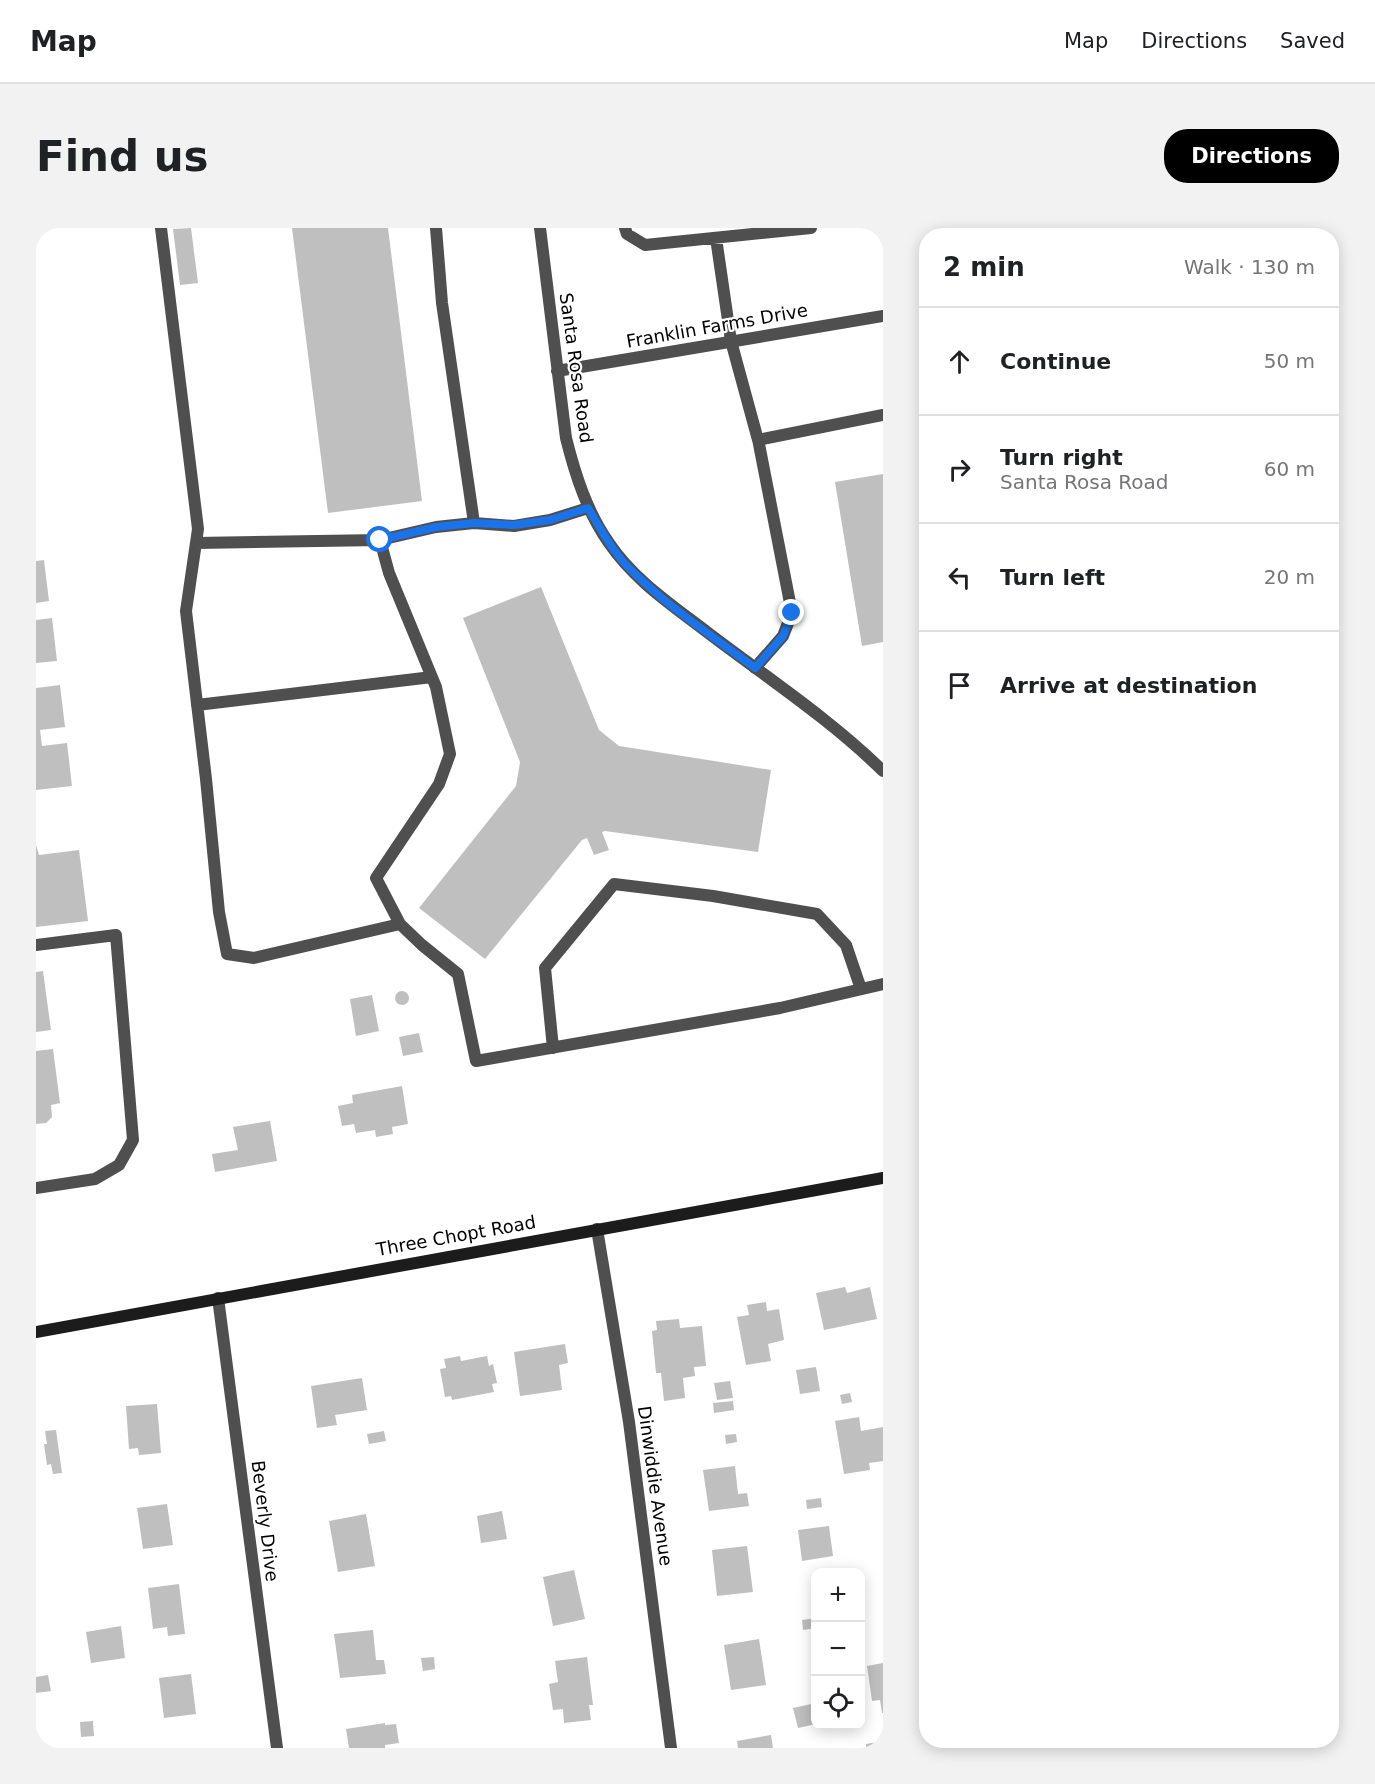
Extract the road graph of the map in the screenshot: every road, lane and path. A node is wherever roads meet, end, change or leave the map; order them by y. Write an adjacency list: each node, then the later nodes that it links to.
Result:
1 (161, 228): 15 (street)
2 (436, 228): 13 (street)
3 (540, 228): 9 (street, Santa Rosa Road)
4 (625, 228): 6 (street)
5 (811, 228): 6 (street)
6 (716, 238): 8 (street)
7 (883, 316): 8 (street, Franklin Farms Drive)
8 (731, 341): 9 (street, Franklin Farms Drive); 11 (street)
9 (557, 370): 12 (street, Santa Rosa Road)
10 (883, 414): 11 (street)
11 (758, 439): 16 (street)
12 (588, 508): 13 (street); 16 (street, Santa Rosa Road)
13 (474, 523): 14 (street)
14 (380, 540): 15 (street); 17 (street)
15 (196, 543): 18 (street)
16 (755, 668): 19 (street, Santa Rosa Road)
17 (432, 677): 18 (street); 20 (street)
18 (197, 705): 20 (street)
19 (883, 771)
20 (400, 924): 24 (street)
21 (36, 945): 26 (street)
22 (883, 984): 23 (street)
23 (861, 989): 24 (street); 24 (street)
24 (553, 1048)
25 (883, 1178): 27 (main road, Three Chopt Road)
26 (36, 1188)
27 (597, 1229): 28 (main road, Three Chopt Road); 31 (street, Dinwiddie Avenue)
28 (218, 1298): 29 (main road, Three Chopt Road); 30 (street, Beverly Drive)
29 (36, 1332)
30 (277, 1748)
31 (671, 1748)

